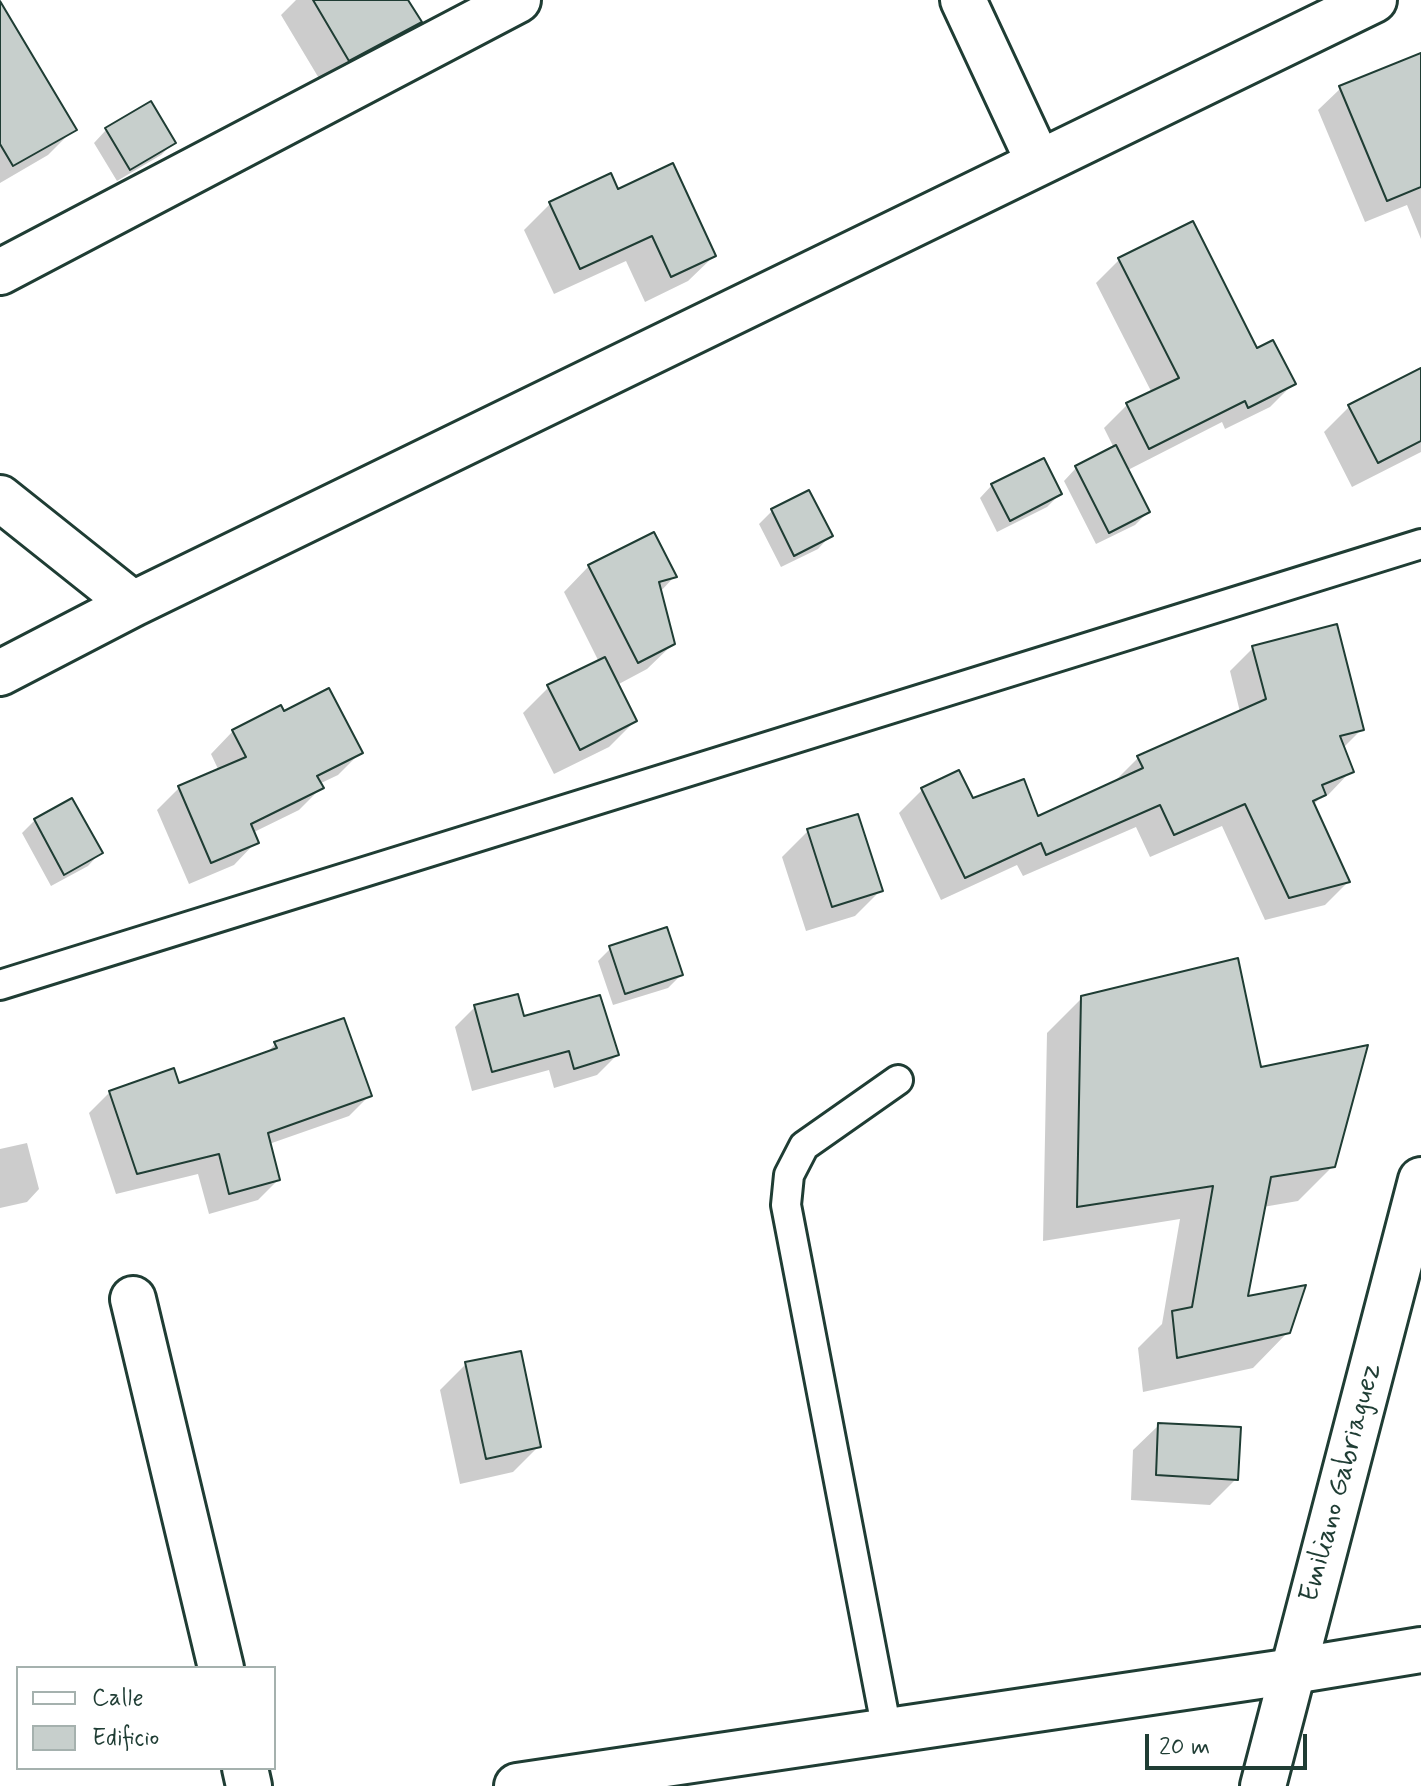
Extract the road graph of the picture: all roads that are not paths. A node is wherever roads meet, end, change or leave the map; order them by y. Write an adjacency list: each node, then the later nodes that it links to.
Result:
1 (518, 0): 5 (street)
2 (963, 0): 4 (street)
3 (1374, 0): 4 (street)
4 (1039, 163): 8 (street)
5 (0, 272)
6 (0, 498): 8 (street)
7 (1421, 544): 10 (lane)
8 (133, 604): 9 (street)
9 (0, 673)
10 (0, 985)
11 (898, 1080): 17 (lane)
12 (1421, 1180): 16 (street, Emiliano Gabriaguez)
13 (133, 1299): 15 (street)
14 (1421, 1650): 16 (street)
15 (221, 1666)
16 (1293, 1671): 17 (street); 19 (street, Emiliano Gabriaguez)
17 (887, 1731): 18 (street)
18 (517, 1786)
19 (1263, 1786)

